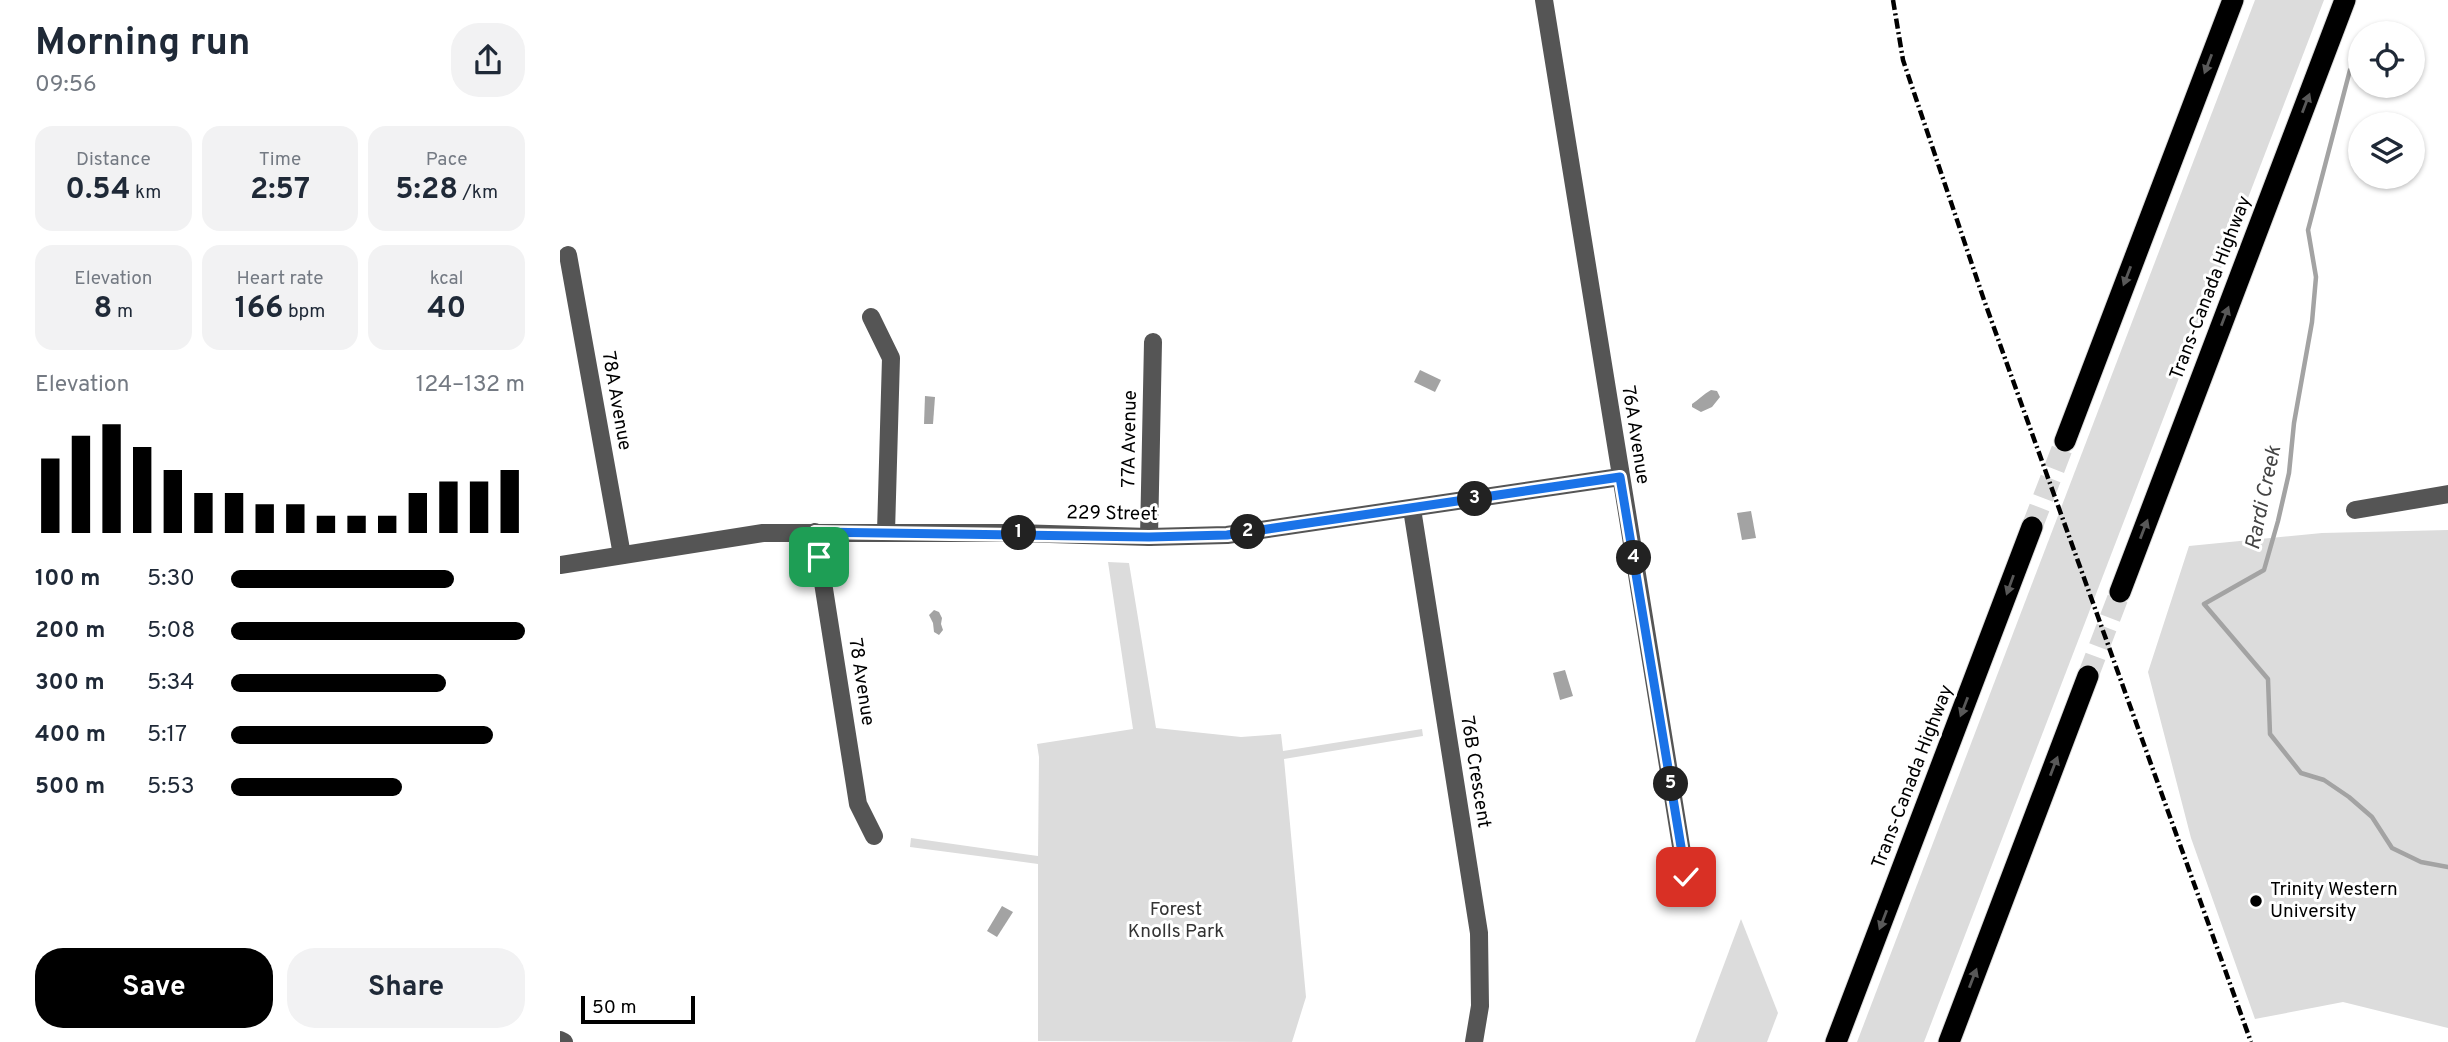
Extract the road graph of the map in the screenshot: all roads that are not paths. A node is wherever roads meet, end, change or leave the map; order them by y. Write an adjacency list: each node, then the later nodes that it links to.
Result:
1 (1544, 0): 8 (street, 76A Avenue)
2 (2232, 0): 7 (highway, one-way to 7)
3 (2347, 0): 18 (highway, Trans-Canada Highway, one-way to 3)
4 (568, 255): 16 (street, 78A Avenue)
5 (871, 317): 14 (street)
6 (1153, 342): 15 (street, 77A Avenue)
7 (2065, 441)
8 (1620, 477): 10 (street, 229 Street); 21 (street, 76A Avenue)
9 (2448, 494): 11 (street)
10 (1412, 509): 15 (street, 229 Street); 22 (street, 76B Crescent)
11 (2355, 510)
12 (2032, 527): 23 (highway, Trans-Canada Highway, one-way to 23)
13 (815, 532): 14 (street, 229 Street); 16 (street, 229 Street); 20 (street, 78 Avenue)
14 (886, 532): 15 (street, 229 Street)
15 (1149, 537)
16 (622, 555): 17 (street, 229 Street)
17 (560, 565)
18 (2120, 592)
19 (2088, 676): 24 (highway, one-way to 19)
20 (874, 835)
21 (1686, 877)
22 (1474, 1042)
23 (1836, 1042)
24 (1949, 1042)

